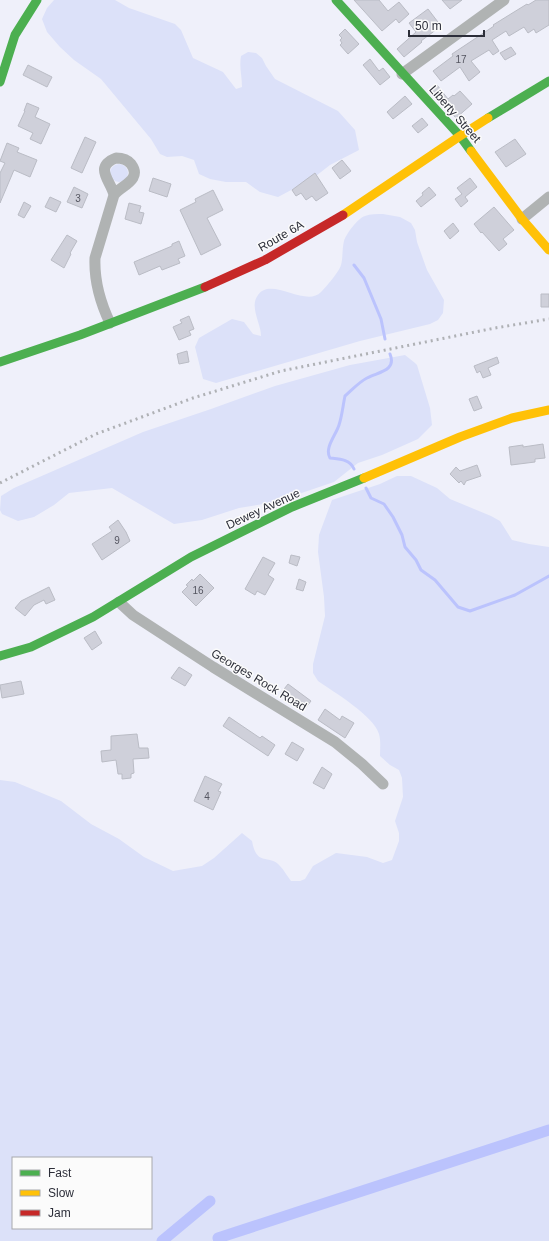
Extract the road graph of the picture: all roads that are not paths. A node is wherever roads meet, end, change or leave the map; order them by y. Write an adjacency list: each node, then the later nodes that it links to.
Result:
1 (37, 0): 6 (street)
2 (336, 0): 4 (street, Liberty Street)
3 (504, 0): 4 (street)
4 (402, 74): 7 (street, Liberty Street)
5 (549, 80): 7 (street, Route 6A)
6 (0, 82)
7 (460, 136): 10 (street, Liberty Street); 12 (street, Route 6A)
8 (114, 195): 12 (street)
9 (549, 197): 10 (street)
10 (522, 219): 11 (street, Liberty Street)
11 (549, 250)
12 (110, 322): 13 (street, Route 6A)
13 (0, 362)
14 (549, 410): 15 (street, Dewey Avenue)
15 (119, 602): 16 (street, Dewey Avenue); 17 (street, Georges Rock Road)
16 (0, 656)
17 (383, 784)

